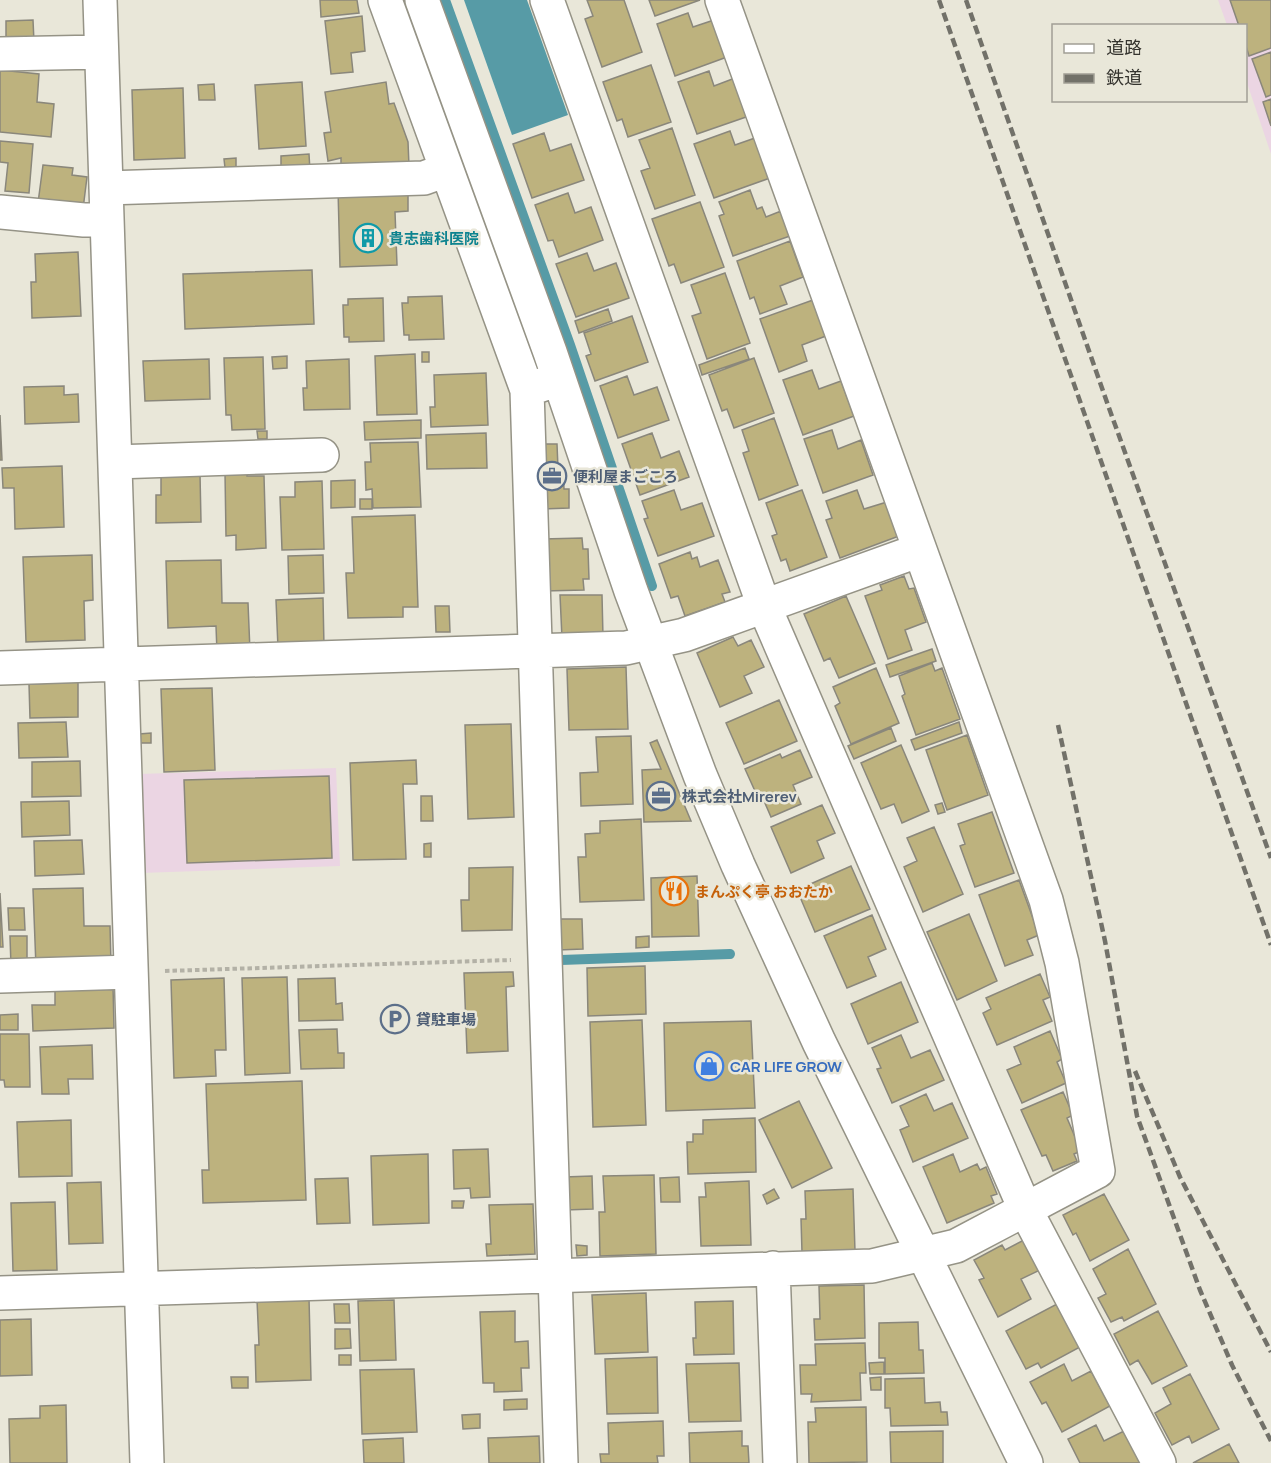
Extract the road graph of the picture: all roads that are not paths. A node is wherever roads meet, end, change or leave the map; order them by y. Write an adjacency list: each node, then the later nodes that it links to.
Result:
1 (100, 0): 6 (street)
2 (385, 0): 8 (street)
3 (422, 0): 11 (street)
4 (547, 0): 16 (street)
5 (722, 0): 15 (street)
6 (101, 52): 7 (street); 9 (street)
7 (0, 54)
8 (446, 170): 9 (street); 12 (street)
9 (106, 204): 10 (street); 14 (street)
10 (0, 213)
11 (559, 379): 12 (street); 17 (street)
12 (527, 390): 18 (street)
13 (322, 455): 14 (street)
14 (115, 462): 19 (street)
15 (920, 550): 16 (street); 23 (street)
16 (764, 606): 17 (street); 23 (street)
17 (650, 643): 18 (street); 24 (street)
18 (535, 651): 19 (street); 26 (street)
19 (121, 664): 20 (street); 21 (street)
20 (0, 668)
21 (131, 972): 22 (street); 27 (street)
22 (1, 976)
23 (1025, 1209): 24 (street); 33 (street)
24 (923, 1254): 25 (street); 32 (street)
25 (774, 1268): 26 (street); 31 (street)
26 (555, 1276): 27 (street); 30 (street)
27 (141, 1289): 28 (street); 29 (street)
28 (0, 1293)
29 (147, 1463)
30 (561, 1463)
31 (780, 1463)
32 (1026, 1463)
33 (1159, 1463)

